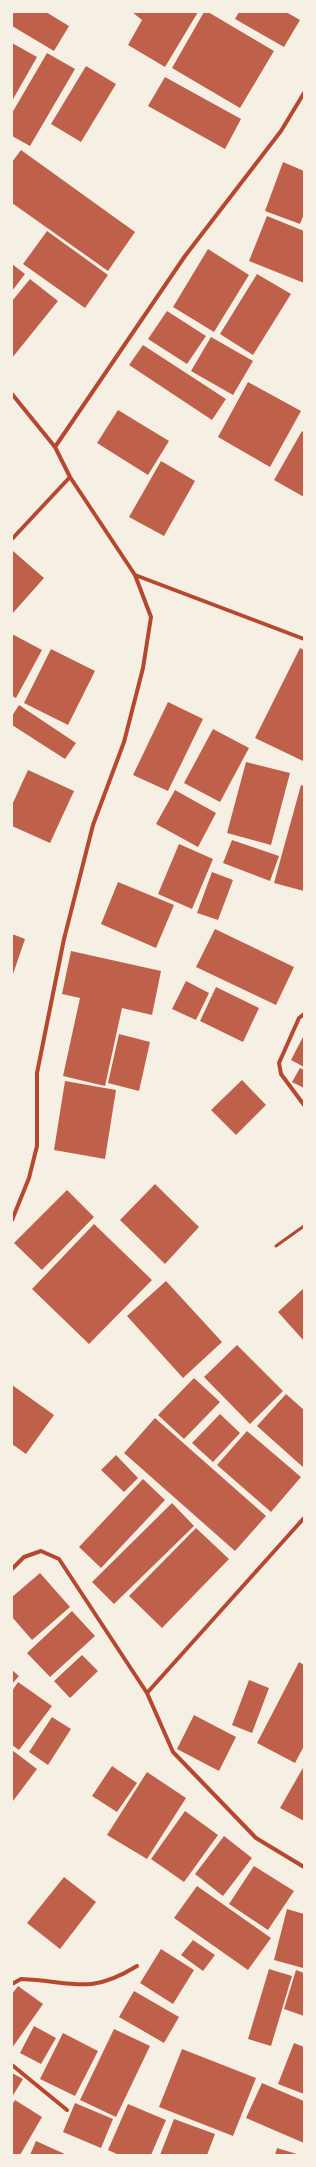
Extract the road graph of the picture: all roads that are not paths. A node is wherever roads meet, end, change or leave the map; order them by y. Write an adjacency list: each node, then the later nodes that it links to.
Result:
1 (304, 93): 3 (street)
2 (12, 394): 3 (street)
3 (55, 447): 4 (street)
4 (70, 477): 5 (street); 6 (street)
5 (12, 539)
6 (135, 575): 7 (street); 10 (street)
7 (304, 639)
8 (304, 1014): 9 (street)
9 (304, 1105)
10 (12, 1220)
11 (304, 1226): 12 (lane)
12 (276, 1246)
13 (304, 1518): 15 (street)
14 (12, 1569): 15 (street)
15 (147, 1693): 16 (street)
16 (304, 1867)
17 (137, 1966): 18 (street)
18 (12, 1984)
19 (12, 2065): 20 (street)
20 (67, 2110)

